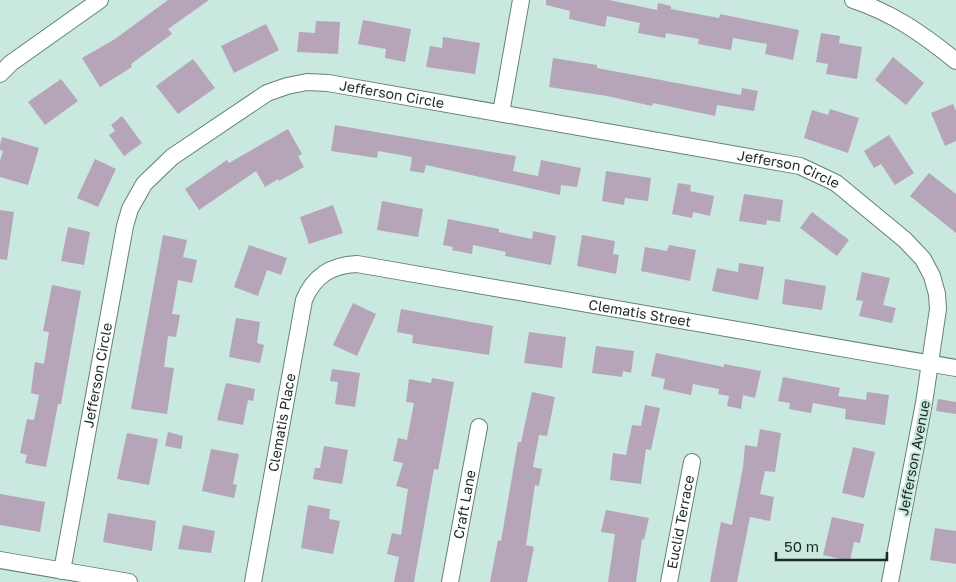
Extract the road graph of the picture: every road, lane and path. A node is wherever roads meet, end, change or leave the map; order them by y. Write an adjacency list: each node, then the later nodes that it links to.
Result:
1 (100, 0): 5 (street)
2 (521, 0): 6 (street)
3 (853, 0): 4 (street)
4 (956, 61)
5 (0, 74)
6 (501, 113): 8 (street, Jefferson Circle); 13 (street, Jefferson Circle)
7 (327, 271): 8 (street, Clematis Street); 15 (street, Clematis Place)
8 (930, 363): 9 (street, Clematis Street); 18 (street, Jefferson Avenue)
9 (956, 368)
10 (479, 427): 16 (street, Craft Lane)
11 (692, 462): 17 (street, Euclid Terrace)
12 (0, 560): 13 (street)
13 (62, 571): 14 (street)
14 (129, 582)
15 (253, 582)
16 (450, 582)
17 (669, 582)
18 (890, 582)

